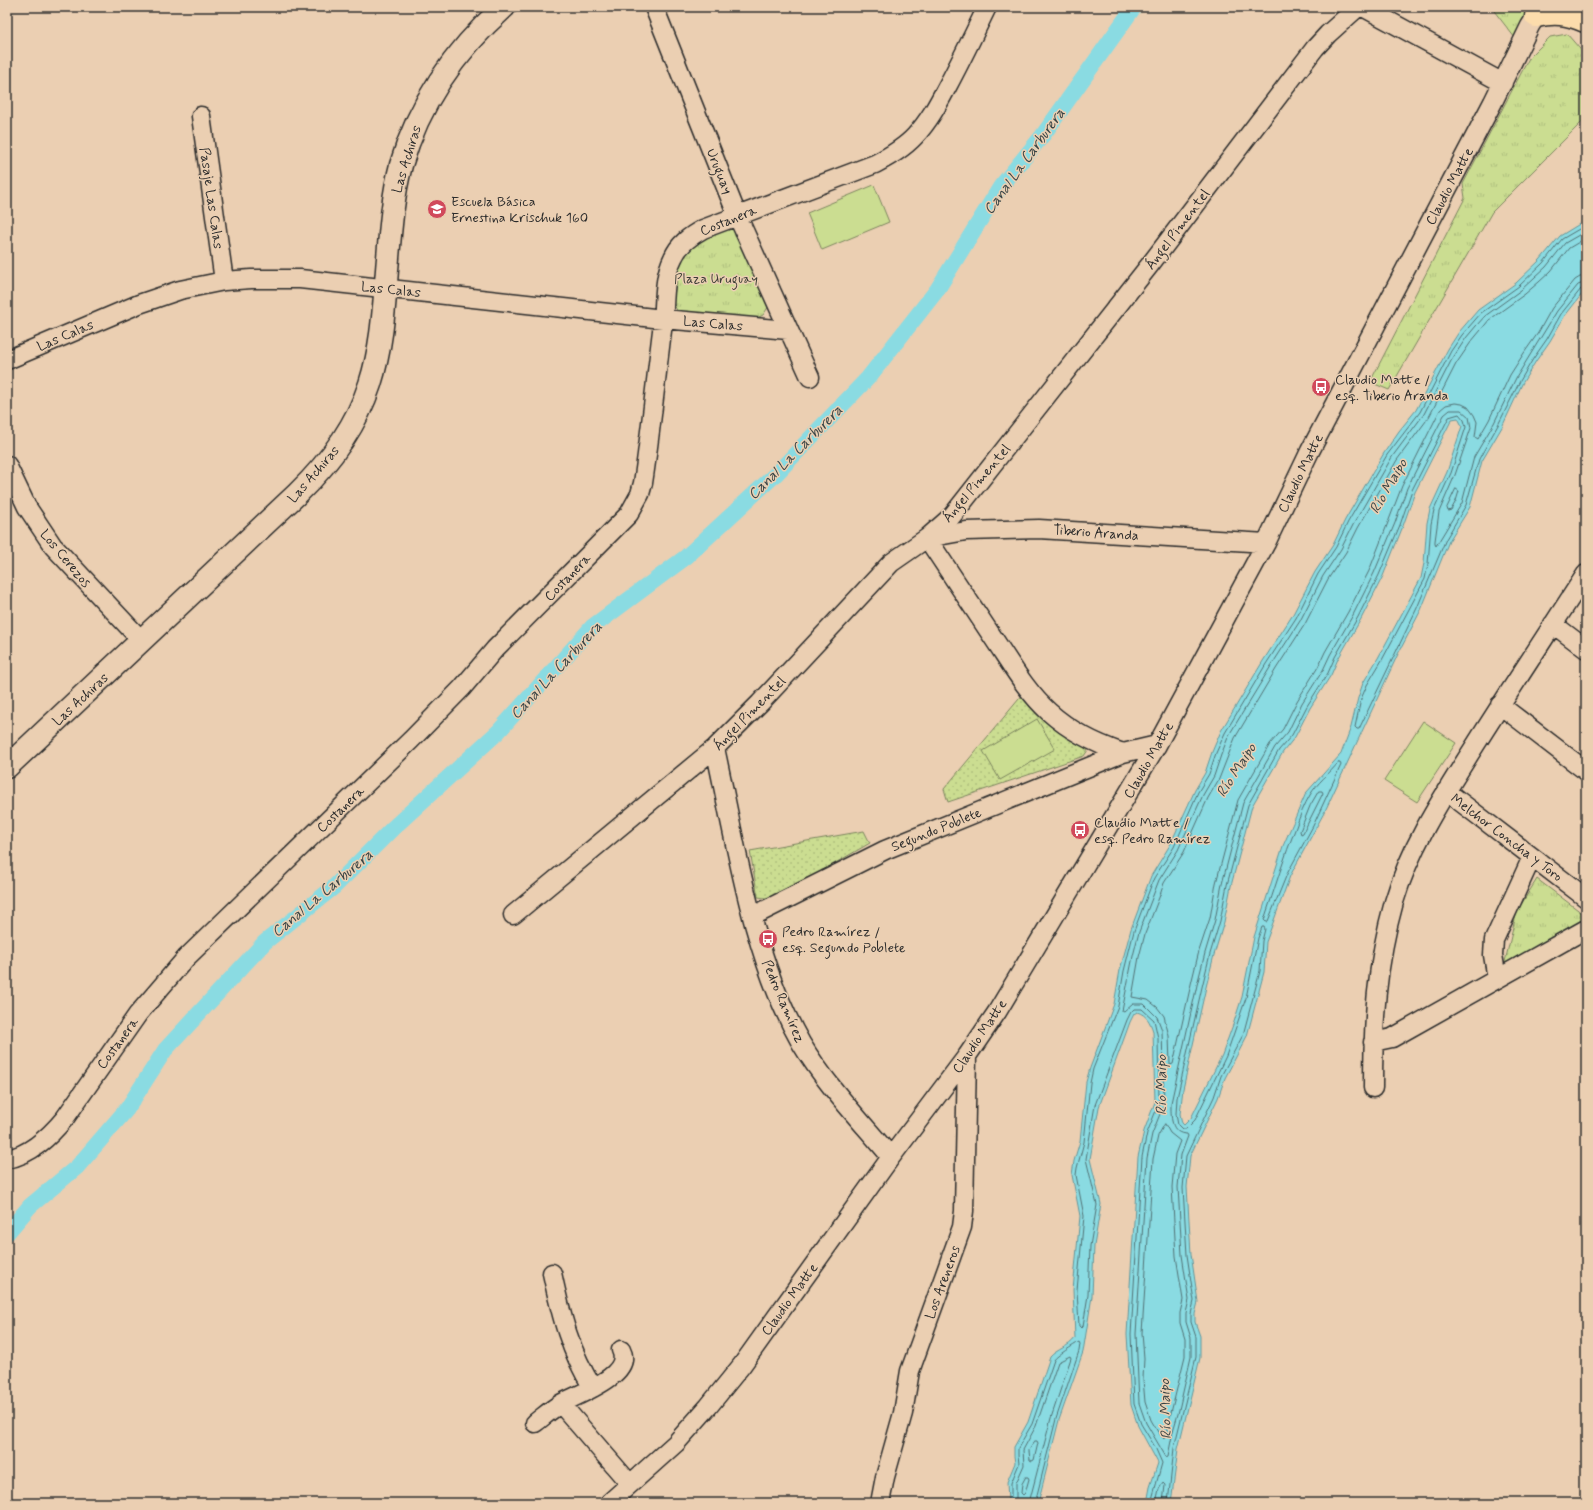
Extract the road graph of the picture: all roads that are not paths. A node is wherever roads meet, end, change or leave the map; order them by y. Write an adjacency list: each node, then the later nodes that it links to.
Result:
1 (504, 7): 12 (street, Las Achiras)
2 (654, 7): 10 (street, Uruguay)
3 (987, 7): 10 (street, Costanera)
4 (1358, 7): 18 (street, Ángel Pimentel)
5 (1363, 7): 8 (street)
6 (1539, 12): 7 (main road); 8 (street, Claudio Matte)
7 (1584, 17)
8 (1503, 83): 19 (street, Claudio Matte)
9 (201, 116): 11 (street, Pasaje Las Calas)
10 (737, 216): 13 (street, Costanera); 14 (street, Uruguay)
11 (224, 281): 12 (street, Las Calas); 15 (street, Las Calas)
12 (386, 288): 13 (street, Las Calas); 22 (street, Las Achiras)
13 (663, 319): 14 (street, Las Calas); 41 (street, Costanera)
14 (788, 330): 16 (street, Uruguay)
15 (7, 360)
16 (810, 377)
17 (7, 465): 22 (street, Los Cerezos)
18 (927, 538): 19 (street, Tiberio Aranda); 26 (street, Ángel Pimentel); 27 (street)
19 (1266, 543): 25 (street, Claudio Matte)
20 (1586, 574): 21 (street)
21 (1553, 624): 23 (street); 24 (street)
22 (142, 641): 28 (street, Las Achiras)
23 (1586, 649)
24 (1500, 706): 29 (street); 30 (street)
25 (1157, 746): 27 (street, Segundo Poblete); 38 (street, Claudio Matte)
26 (715, 748): 33 (street, Ángel Pimentel); 34 (street, Pedro Ramírez)
27 (1123, 753): 34 (street, Segundo Poblete)
28 (7, 767)
29 (1586, 772)
30 (1446, 791): 31 (street, Melchor Concha y Toro); 37 (street)
31 (1532, 857): 32 (street, Melchor Concha y Toro); 36 (street)
32 (1586, 898)
33 (513, 915)
34 (753, 916): 40 (street, Pedro Ramírez)
35 (1586, 928): 36 (street)
36 (1497, 979): 37 (street)
37 (1373, 1042): 39 (street)
38 (967, 1056): 40 (street, Claudio Matte); 47 (street, Los Areneros)
39 (1373, 1088)
40 (891, 1157): 48 (street, Claudio Matte)
41 (7, 1159)
42 (552, 1274): 44 (street)
43 (621, 1350): 44 (street)
44 (593, 1388): 45 (street)
45 (561, 1404): 46 (street); 48 (street)
46 (535, 1423)
47 (885, 1478): 50 (street); 51 (street, Los Areneros)
48 (630, 1484): 49 (street, Claudio Matte)
49 (608, 1503)
50 (866, 1503)
51 (880, 1503)

